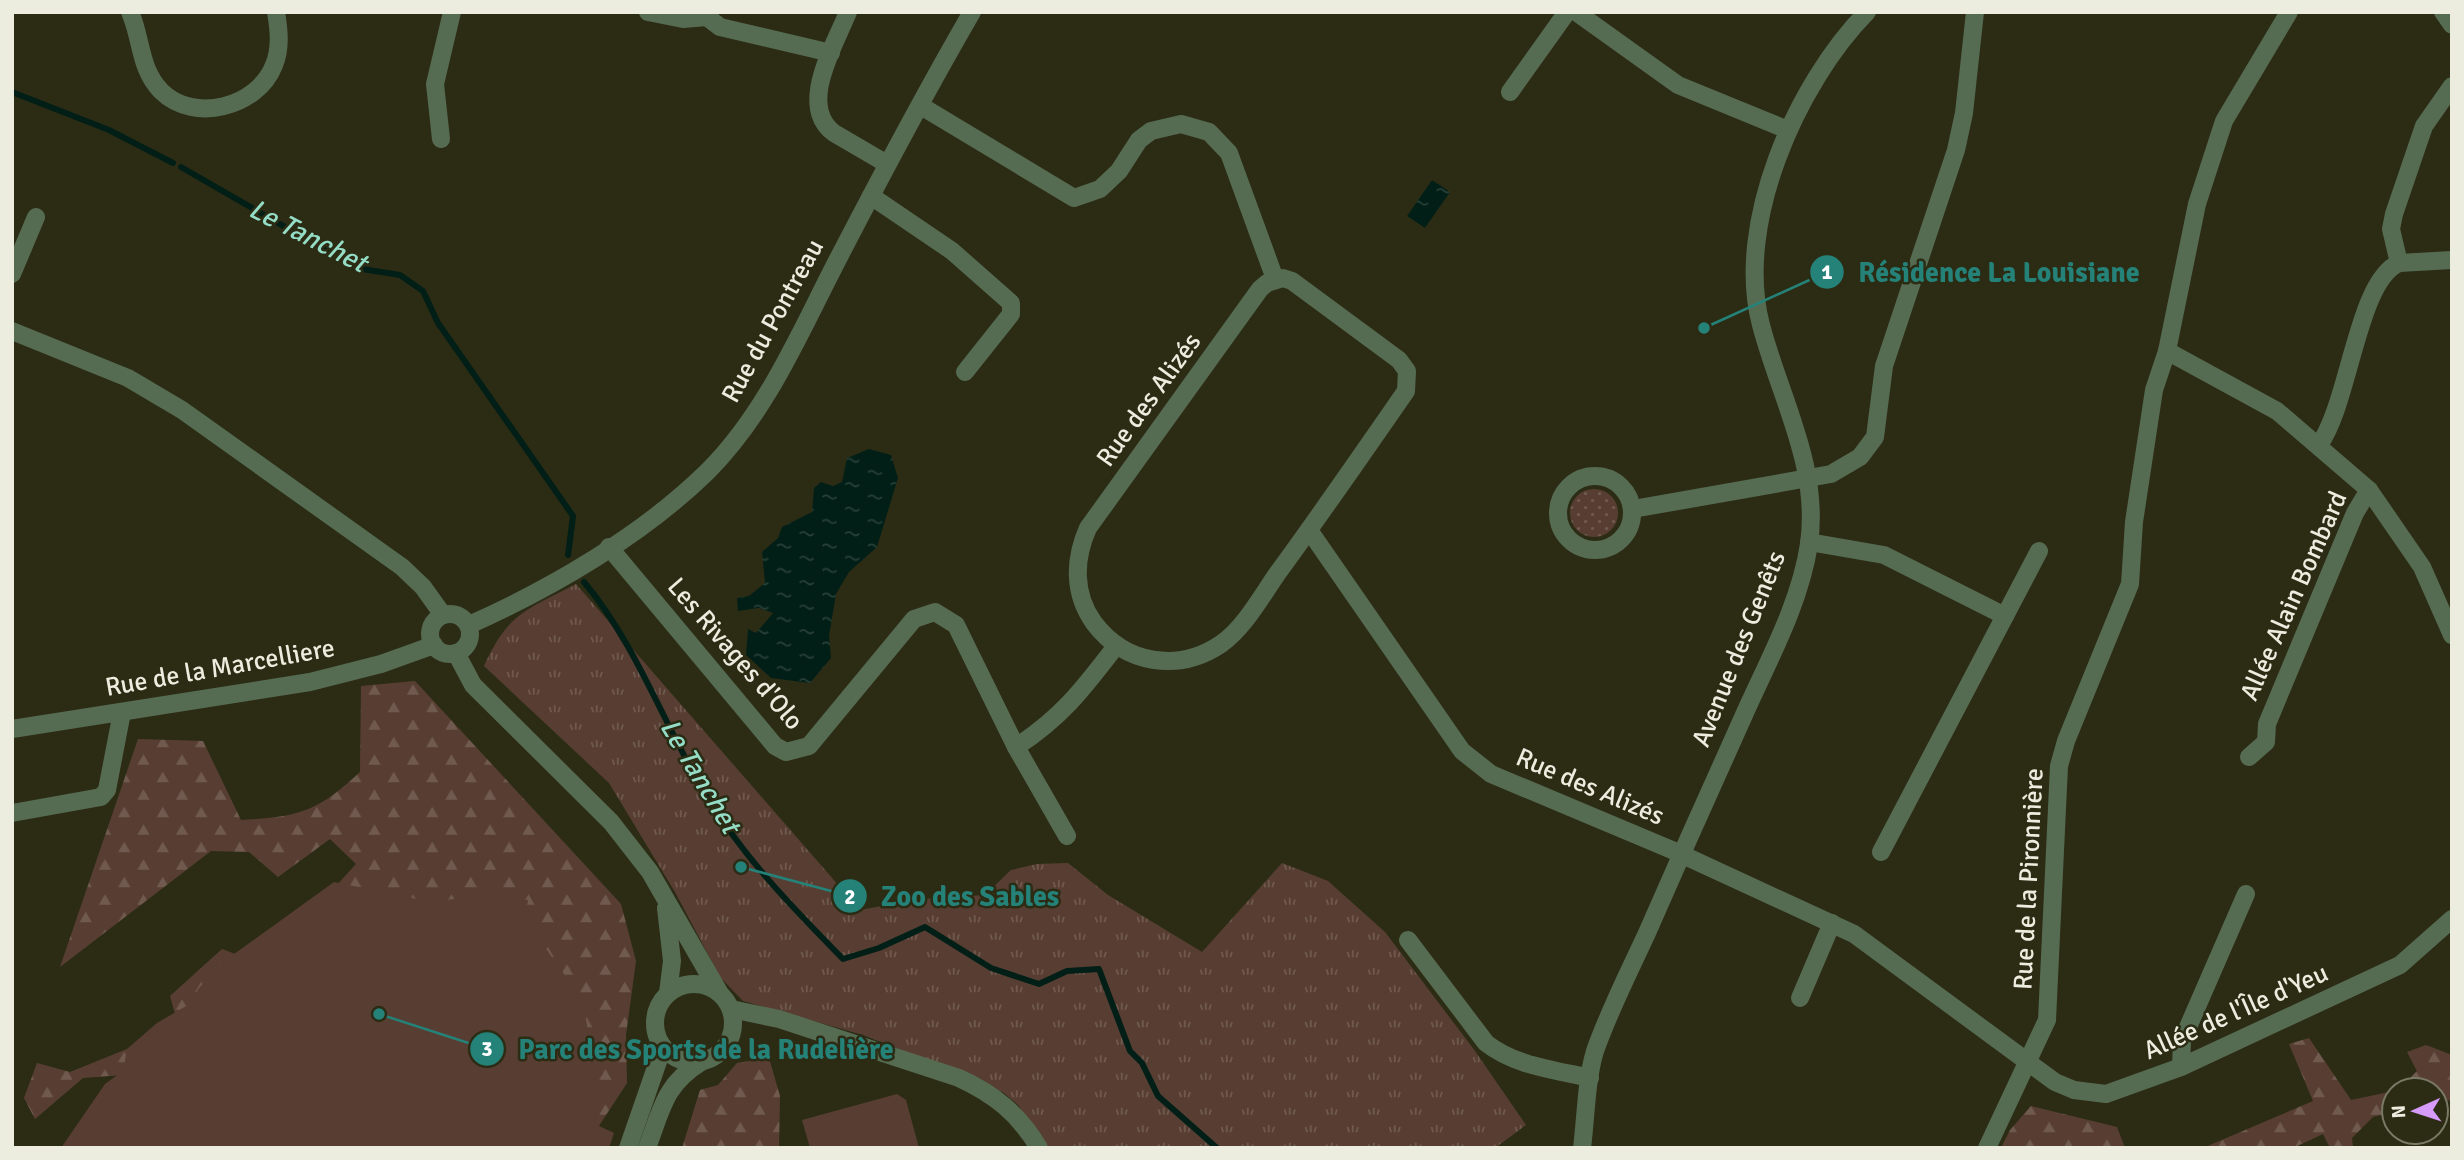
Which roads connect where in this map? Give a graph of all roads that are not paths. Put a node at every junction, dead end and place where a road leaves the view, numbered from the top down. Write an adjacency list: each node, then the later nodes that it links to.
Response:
1 (130, 12): 2 (street)
2 (276, 12)
3 (452, 12): 20 (street)
4 (648, 12): 13 (street)
5 (848, 12): 15 (street)
6 (972, 12): 18 (street, Rue du Pontreau)
7 (1567, 12): 17 (street)
8 (1576, 12): 19 (street)
9 (1867, 12): 19 (street, Avenue des Genêts)
10 (1975, 12): 32 (street)
11 (2289, 12): 29 (street, Rue de la Pironnière)
12 (2443, 12): 14 (street)
13 (707, 15): 15 (street)
14 (2452, 25)
15 (831, 53): 21 (street)
16 (2452, 86): 25 (street)
17 (1510, 92)
18 (921, 106): 21 (street, Rue du Pontreau); 27 (street)
19 (1788, 130): 32 (street, Avenue des Genêts)
20 (441, 139)
21 (887, 164): 22 (street, Rue du Pontreau)
22 (871, 196): 30 (street); 37 (street, Rue du Pontreau)
23 (36, 216): 26 (street)
24 (2452, 260): 25 (street)
25 (2399, 263): 31 (street)
26 (12, 274)
27 (1275, 279): 35 (street, Rue des Alizés); 44 (street, Rue des Alizés)
28 (12, 331): 39 (street)
29 (2167, 351): 31 (street); 65 (street, Rue de la Pironnière)
30 (965, 372)
31 (2319, 445): 33 (street)
32 (1808, 477): 34 (street); 36 (street, Avenue des Genêts)
33 (2370, 490): 42 (street); 49 (street, Allée Alain Bombard)
34 (1633, 509): 34 (street)
35 (1309, 530): 44 (street, Rue des Alizés); 53 (street, Rue des Alizés)
36 (1809, 542): 40 (street); 53 (street, Avenue des Genêts)
37 (608, 547): 41 (street, Rue du Pontreau); 48 (street, Les Rivages d'Olo)
38 (2039, 551): 40 (street)
39 (443, 615): 41 (street); 43 (street)
40 (2005, 616): 52 (street)
41 (468, 625): 45 (street)
42 (2452, 635)
43 (434, 645): 45 (street); 46 (street, Rue de la Marcelliere)
44 (1116, 646): 48 (street)
45 (456, 653): 55 (street)
46 (122, 712): 47 (street, Rue de la Marcelliere); 50 (street)
47 (12, 729)
48 (1016, 747): 51 (street, Les Rivages d'Olo)
49 (2249, 757)
50 (12, 813)
51 (1067, 836)
52 (1881, 852)
53 (1681, 855): 57 (street, Rue des Alizés); 67 (street, Avenue des Genêts)
54 (2246, 894): 66 (street)
55 (665, 901): 59 (street); 60 (street)
56 (2452, 919): 66 (street, Allée de l'Île d'Yeu)
57 (1832, 923): 61 (street); 65 (street, Rue des Alizés)
58 (1408, 940): 67 (street)
59 (719, 992): 60 (street); 62 (street)
60 (668, 993): 63 (street)
61 (1800, 998)
62 (731, 1009): 64 (street); 70 (street)
63 (663, 1047): 64 (street); 68 (street)
64 (701, 1062): 69 (street)
65 (2028, 1062): 66 (street, Allée de l'Île d'Yeu); 72 (street, Rue de la Pironnière)
66 (2181, 1067)
67 (1590, 1078): 71 (street, Avenue des Genêts)
68 (628, 1148)
69 (647, 1148)
70 (1039, 1148)
71 (1582, 1148)
72 (1987, 1148)

